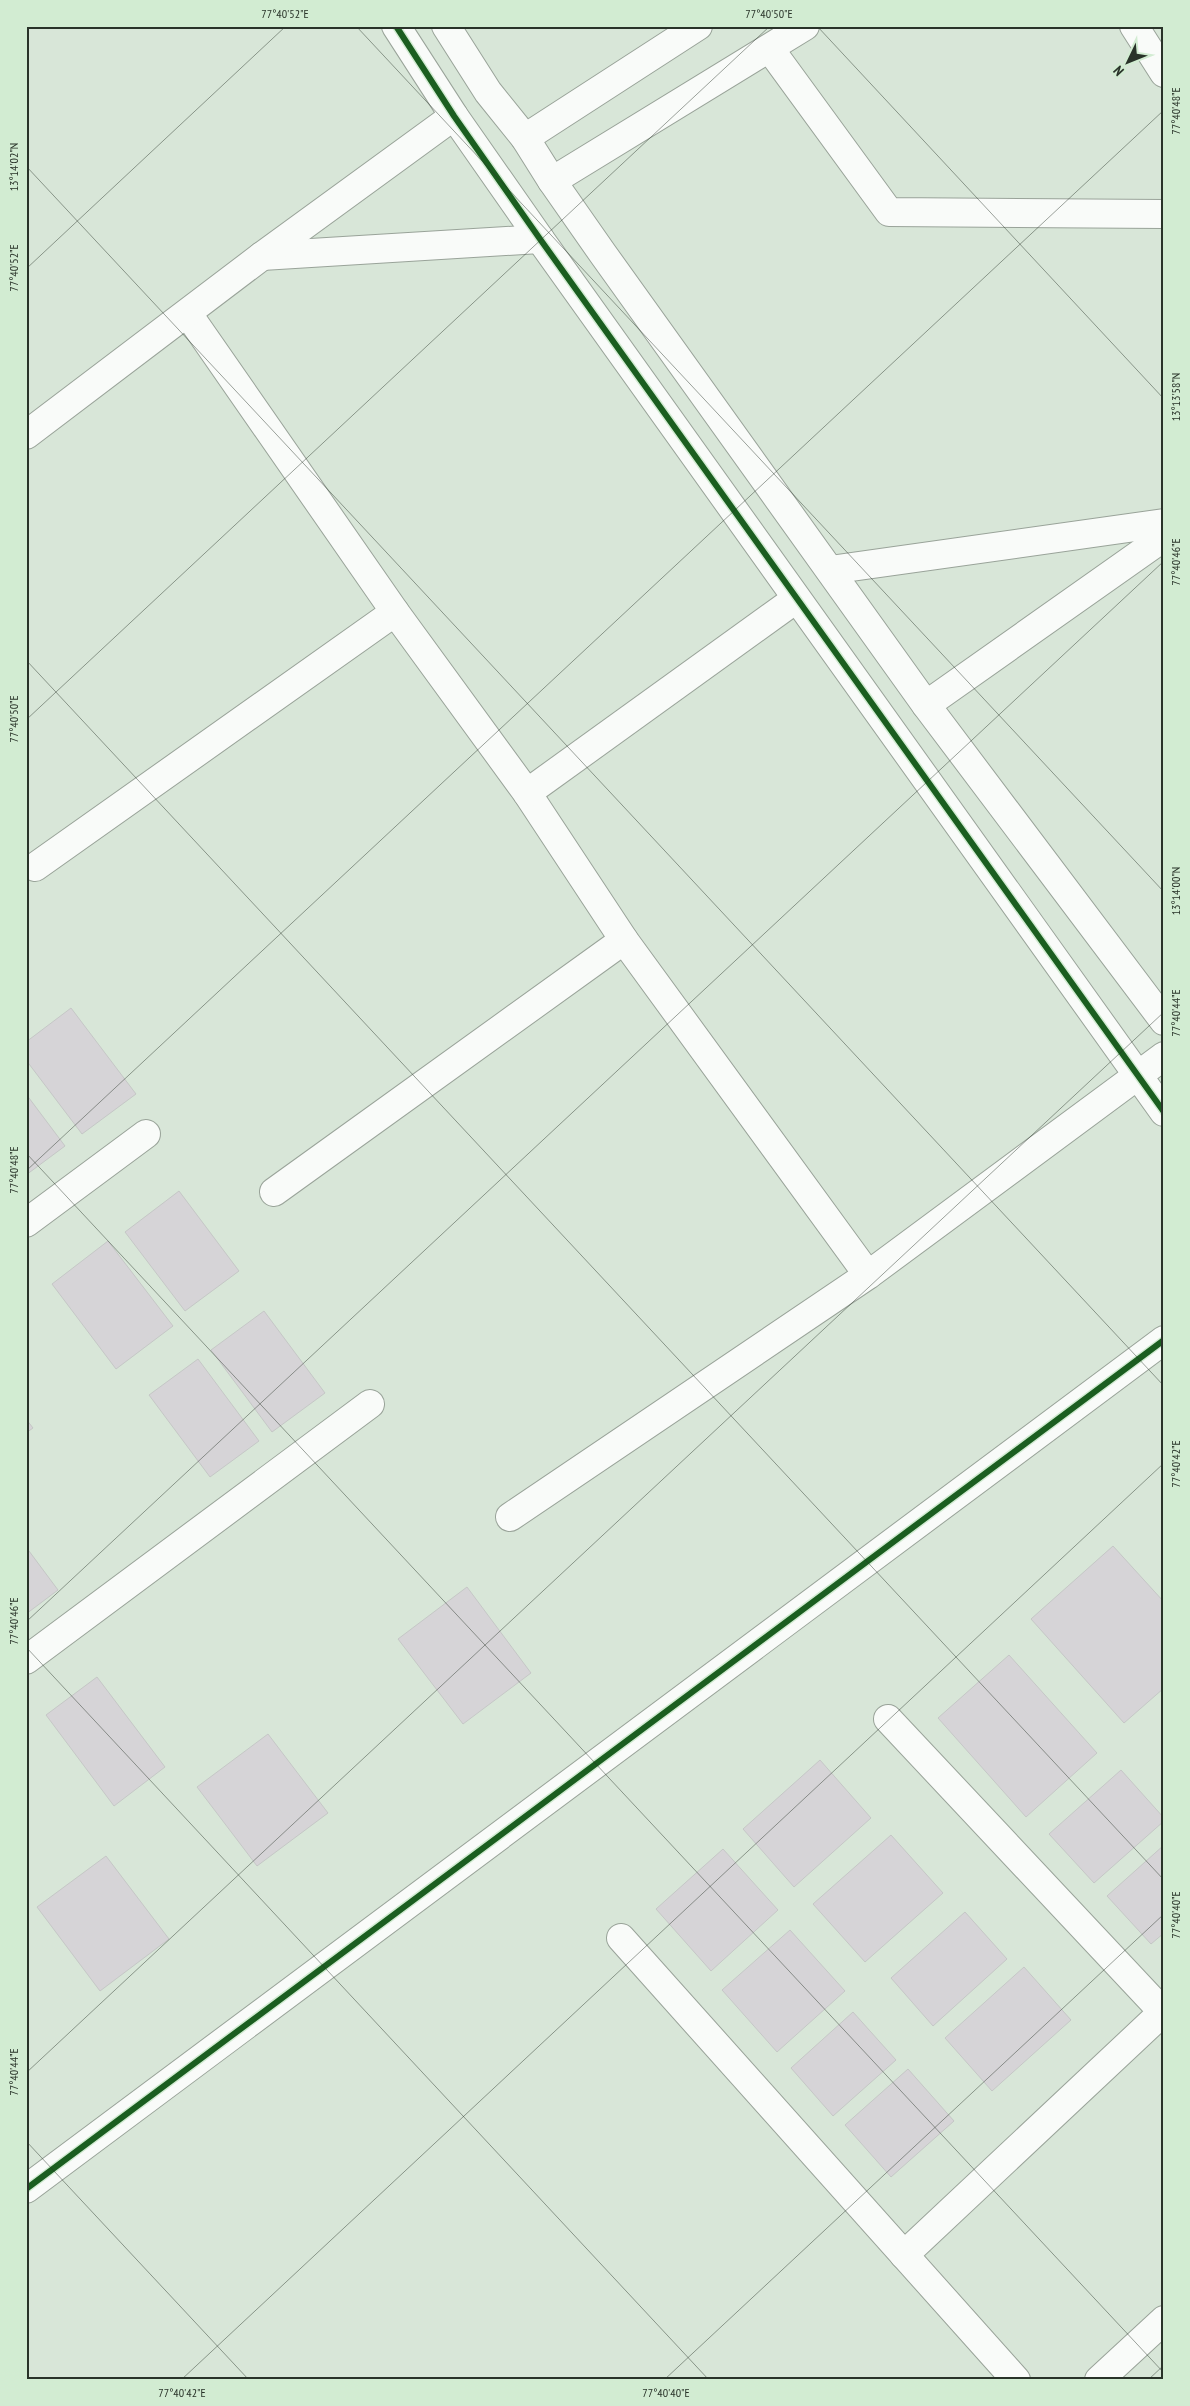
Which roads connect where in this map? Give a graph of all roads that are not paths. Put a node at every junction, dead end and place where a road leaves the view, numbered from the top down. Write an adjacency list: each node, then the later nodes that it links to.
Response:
1 (396, 26): 8 (street)
2 (446, 26): 9 (street)
3 (698, 26): 9 (street)
4 (805, 26): 6 (street)
5 (1134, 26): 7 (street)
6 (770, 49): 10 (street); 11 (street)
7 (1164, 73)
8 (454, 116): 12 (street); 13 (street)
9 (525, 138): 10 (street)
10 (552, 181): 18 (street)
11 (1164, 214)
12 (540, 239): 13 (street); 19 (street)
13 (262, 256): 14 (street)
14 (188, 314): 15 (street); 20 (street)
15 (26, 435)
16 (1164, 523): 18 (street)
17 (1164, 538): 21 (street)
18 (830, 570): 21 (street)
19 (796, 598): 22 (street); 27 (street)
20 (395, 612): 22 (street); 23 (street)
21 (926, 705): 25 (street)
22 (527, 793): 24 (street)
23 (36, 867)
24 (624, 940): 30 (street); 32 (street)
25 (1164, 1021)
26 (1164, 1056): 27 (street)
27 (1136, 1075): 28 (street); 32 (street)
28 (1164, 1112)
29 (146, 1134): 31 (street)
30 (274, 1192)
31 (26, 1222)
32 (868, 1275): 35 (street)
33 (1164, 1340): 40 (street)
34 (370, 1404): 36 (street)
35 (510, 1517)
36 (26, 1660)
37 (888, 1719): 39 (street)
38 (621, 1938): 41 (street)
39 (1163, 2012): 41 (street)
40 (26, 2189)
41 (904, 2255): 43 (street)
42 (1164, 2320): 44 (street)
43 (1016, 2380)
44 (1100, 2380)

